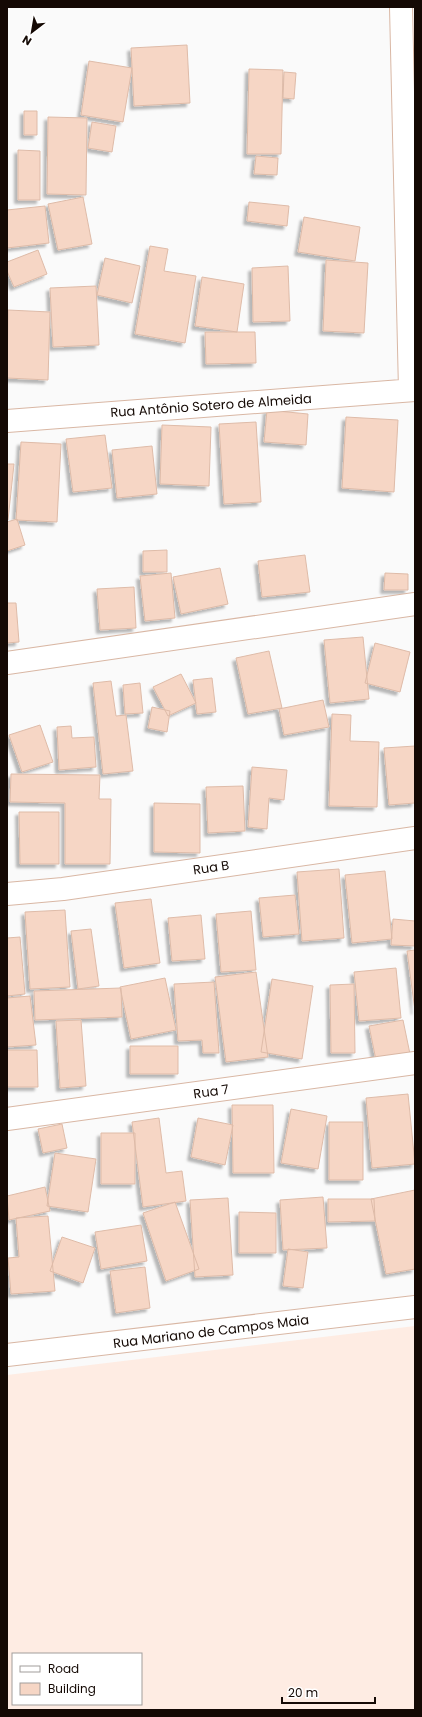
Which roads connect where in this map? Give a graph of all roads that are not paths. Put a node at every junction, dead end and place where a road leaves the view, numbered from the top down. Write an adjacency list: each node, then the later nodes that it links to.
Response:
1 (401, 7): 2 (street)
2 (412, 390): 3 (street, Rua Antônio Sotero de Almeida)
3 (7, 421)
4 (415, 604): 5 (street)
5 (7, 663)
6 (415, 838): 7 (street, Rua B)
7 (7, 894)
8 (415, 1063): 9 (street, Rua 7)
9 (7, 1119)
10 (415, 1307): 11 (street, Rua Mariano de Campos Maia)
11 (7, 1355)

